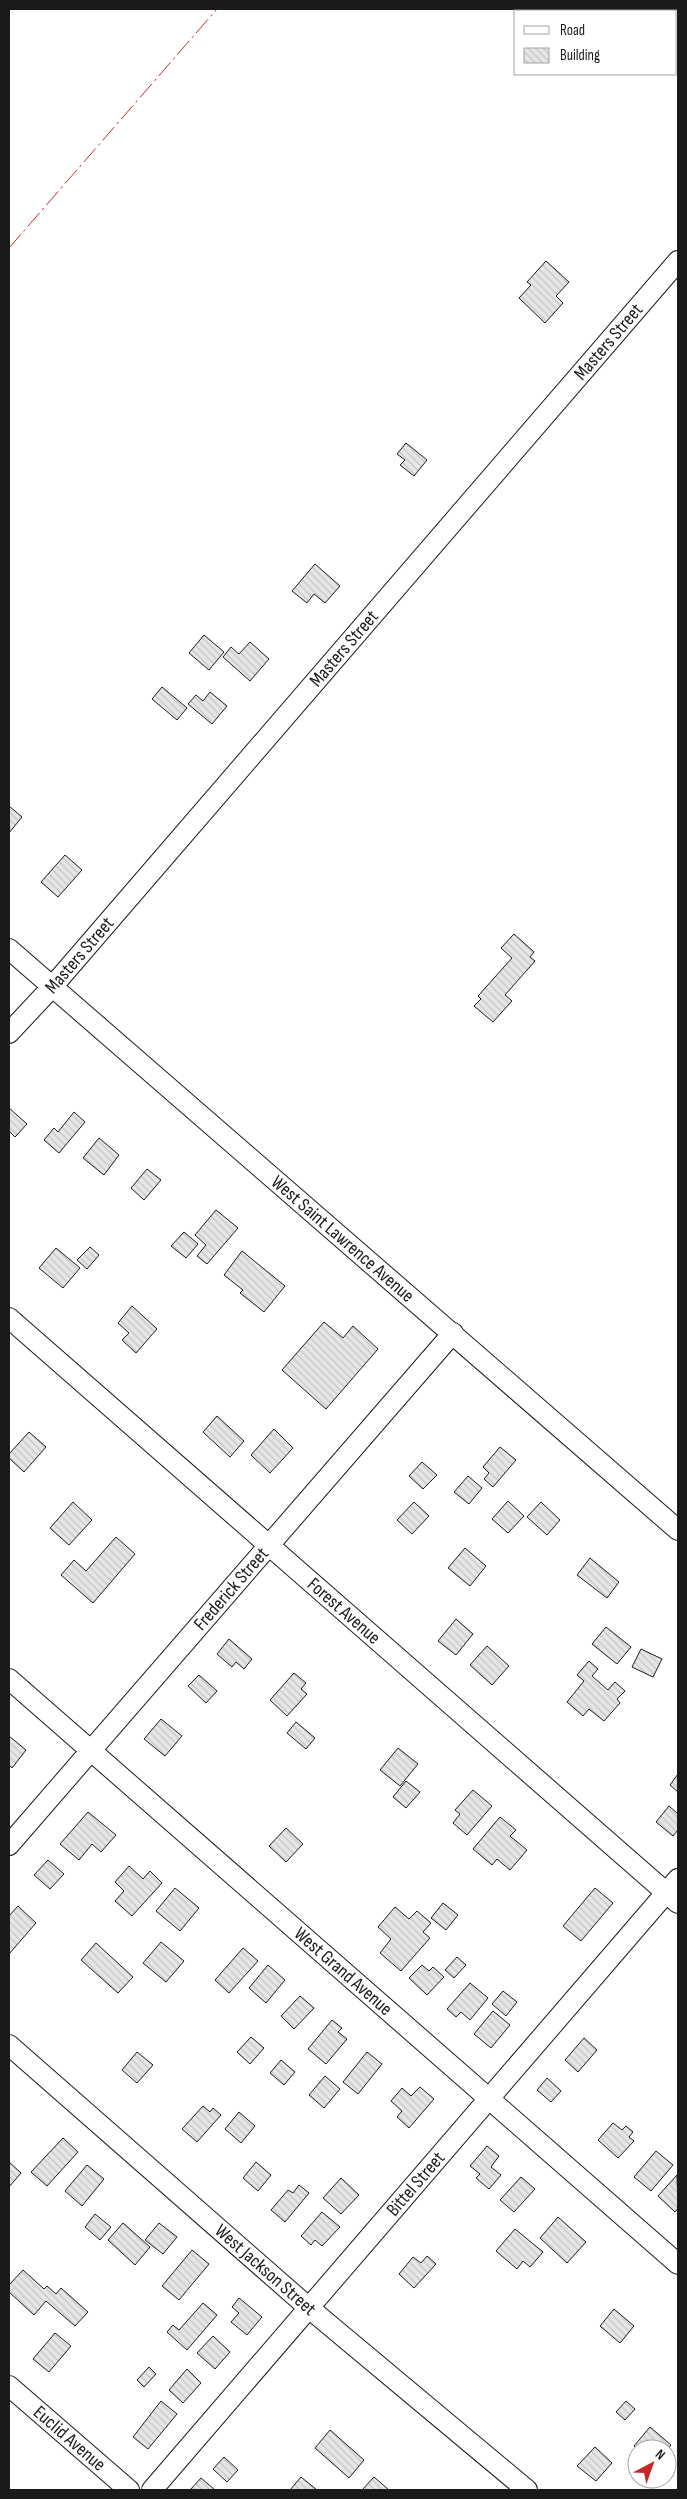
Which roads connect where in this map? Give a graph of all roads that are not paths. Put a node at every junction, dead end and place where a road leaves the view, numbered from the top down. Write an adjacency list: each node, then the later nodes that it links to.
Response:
1 (678, 262): 3 (street, Masters Street)
2 (9, 949): 3 (street, West Saint Lawrence Avenue)
3 (52, 987): 4 (street, Masters Street); 6 (street, West Saint Lawrence Avenue)
4 (9, 1033)
5 (9, 1318): 8 (street, Forest Avenue)
6 (452, 1333): 7 (street, West Saint Lawrence Avenue); 8 (street, Frederick Street)
7 (678, 1530)
8 (267, 1546): 10 (street, Frederick Street); 12 (street, Forest Avenue)
9 (9, 1678): 10 (street, West Grand Avenue)
10 (90, 1750): 11 (street, Frederick Street); 14 (street, West Grand Avenue)
11 (9, 1845)
12 (674, 1892): 14 (street, Bittel Street)
13 (9, 2045): 16 (street, West Jackson Street)
14 (489, 2100): 15 (street, West Grand Avenue); 16 (street, Bittel Street)
15 (678, 2264)
16 (309, 2308): 19 (street, Bittel Street); 20 (street, West Jackson Street)
17 (9, 2386): 18 (street, Euclid Avenue)
18 (130, 2490)
19 (152, 2490)
20 (527, 2490)

